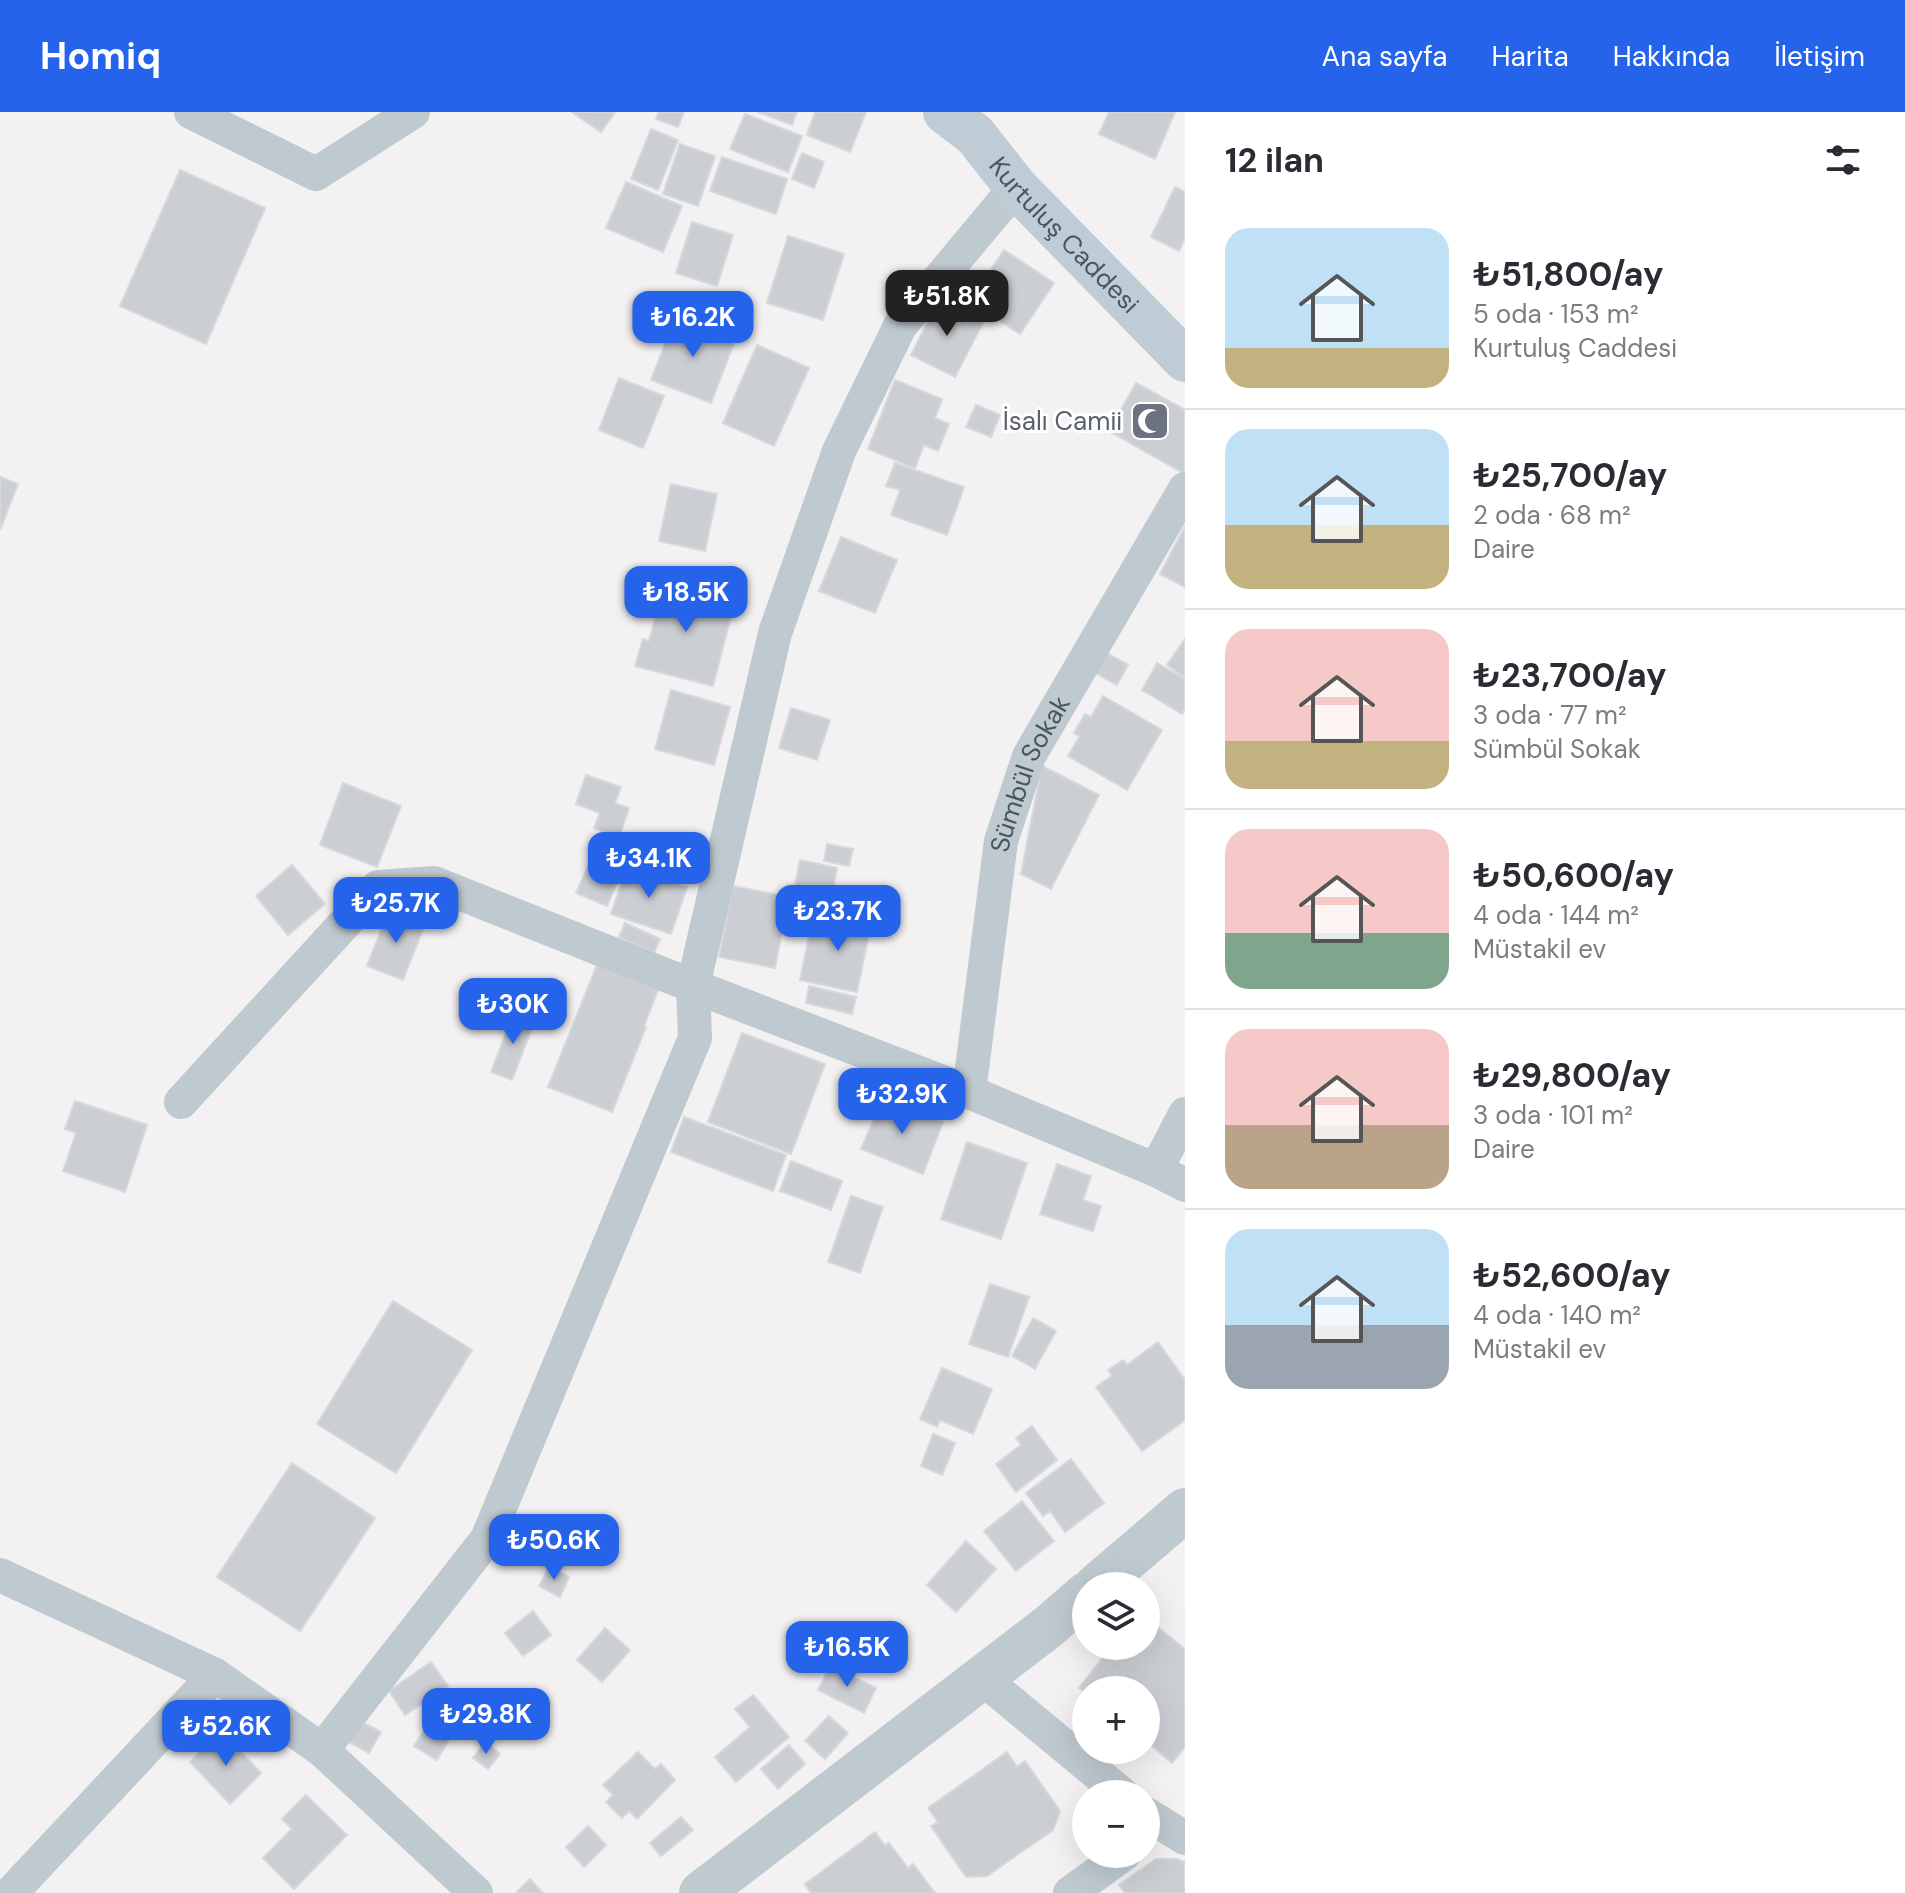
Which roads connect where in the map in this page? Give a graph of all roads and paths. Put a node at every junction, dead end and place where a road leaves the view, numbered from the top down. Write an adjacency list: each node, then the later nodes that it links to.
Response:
1 (191, 112): 2 (street)
2 (413, 112)
3 (965, 120): 4 (main road, Kurtuluş Caddesi)
4 (1016, 187): 5 (main road, Kurtuluş Caddesi); 7 (street)
5 (1185, 360)
6 (1185, 489): 8 (street, Sümbül Sokak)
7 (693, 986): 8 (street); 9 (street); 18 (street)
8 (969, 1092): 11 (street)
9 (181, 1102)
10 (1185, 1114): 11 (street)
11 (1171, 1178)
12 (1185, 1510): 13 (street)
13 (1112, 1572)
14 (0, 1575): 16 (street)
15 (1072, 1606): 17 (street)
16 (215, 1675): 18 (street); 23 (street)
17 (982, 1678): 19 (street); 25 (street)
18 (322, 1750): 24 (street)
19 (1104, 1780)
20 (1160, 1822): 21 (street)
21 (1185, 1838)
22 (1105, 1868): 26 (street)
23 (11, 1893)
24 (476, 1893)
25 (701, 1893)
26 (1070, 1893)

